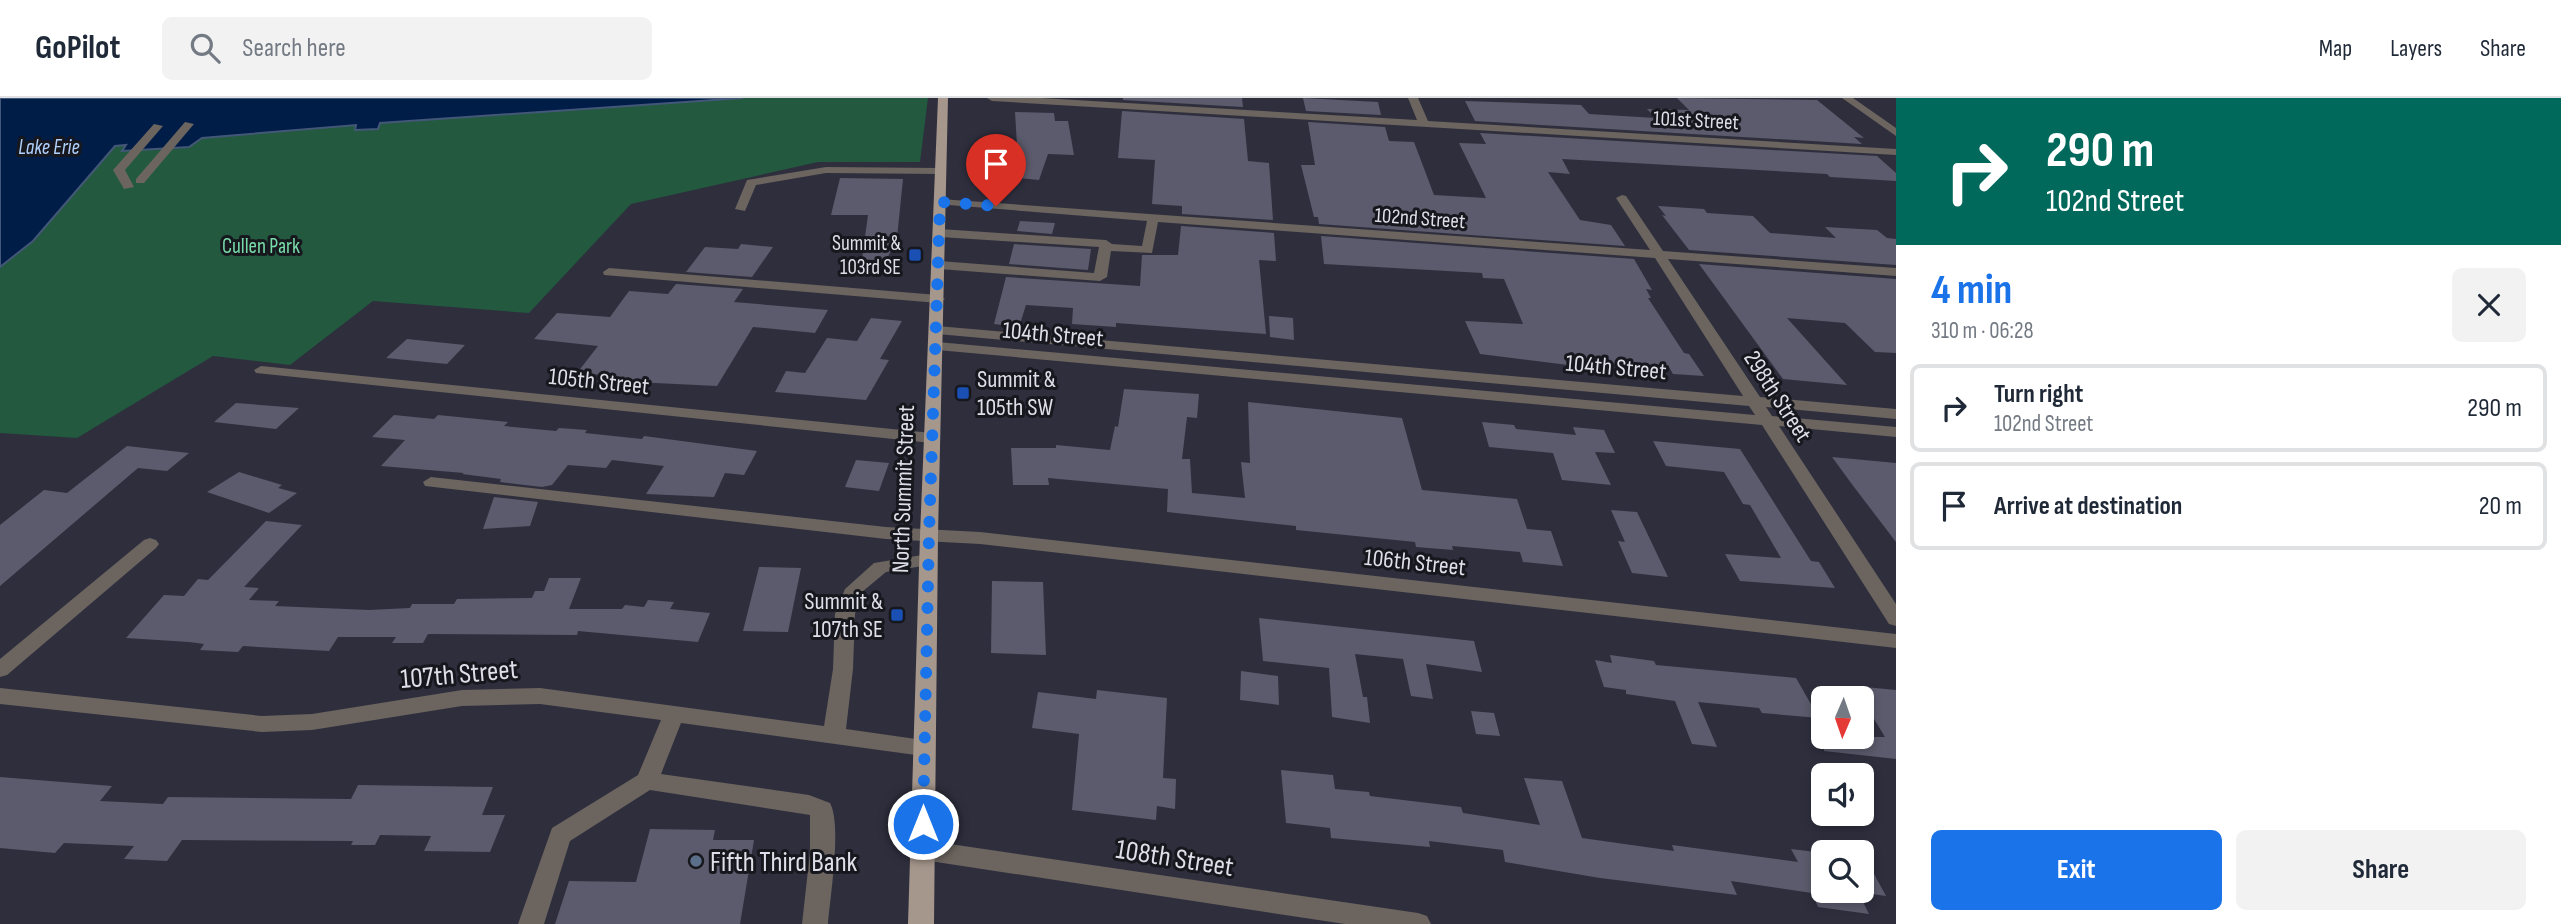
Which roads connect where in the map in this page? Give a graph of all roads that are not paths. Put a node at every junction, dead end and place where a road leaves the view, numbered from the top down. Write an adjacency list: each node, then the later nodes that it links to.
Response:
1 (943, 98): 10 (main road, North Summit Street)
2 (992, 98): 5 (street, 101st Street)
3 (1413, 98): 5 (street)
4 (1850, 98): 7 (street)
5 (1424, 124): 8 (street, 101st Street)
6 (163, 125): 6 (street)
7 (1896, 132)
8 (1896, 152)
9 (161, 171): 11 (street)
10 (940, 171): 13 (main road, North Summit Street); 14 (street)
11 (140, 181)
12 (1622, 198): 18 (street, 298th Street)
13 (940, 202): 15 (street, 102nd Street); 16 (main road, North Summit Street)
14 (741, 209)
15 (1153, 218): 17 (street); 18 (street, 102nd Street)
16 (940, 233): 17 (street); 19 (main road, North Summit Street)
17 (1105, 247): 19 (street)
18 (1658, 254): 21 (street, 102nd Street); 27 (street, 298th Street)
19 (939, 265): 22 (main road, North Summit Street)
20 (609, 272): 22 (street)
21 (1896, 272)
22 (938, 299): 23 (main road, North Summit Street)
23 (937, 338): 24 (street, 104th Street); 26 (street, 104th Street); 31 (main road, North Summit Street)
24 (1331, 365): 26 (street); 27 (street, 104th Street)
25 (261, 370): 31 (street, 105th Street)
26 (1334, 382): 29 (street, 104th Street)
27 (1755, 402): 28 (street, 104th Street); 29 (street, 298th Street)
28 (1896, 414)
29 (1767, 420): 30 (street, 104th Street); 36 (street, 298th Street)
30 (1896, 432)
31 (932, 438): 33 (main road, North Summit Street)
32 (431, 482): 33 (street, 106th Street)
33 (929, 535): 35 (main road, North Summit Street); 37 (street, 106th Street)
34 (150, 544): 38 (street)
35 (928, 560): 41 (street); 42 (main road, North Summit Street)
36 (1896, 619)
37 (1896, 641)
38 (0, 670)
39 (0, 696): 40 (street, 107th Street)
40 (674, 715): 41 (street, 107th Street); 43 (street)
41 (834, 736): 42 (street, 107th Street)
42 (923, 748): 44 (main road, North Summit Street)
43 (648, 781): 46 (street); 47 (street)
44 (923, 850): 45 (street, 108th Street); 48 (main road, North Summit Street)
45 (1341, 918): 49 (street, 108th Street)
46 (531, 924)
47 (815, 924)
48 (921, 924)
49 (1418, 924)

